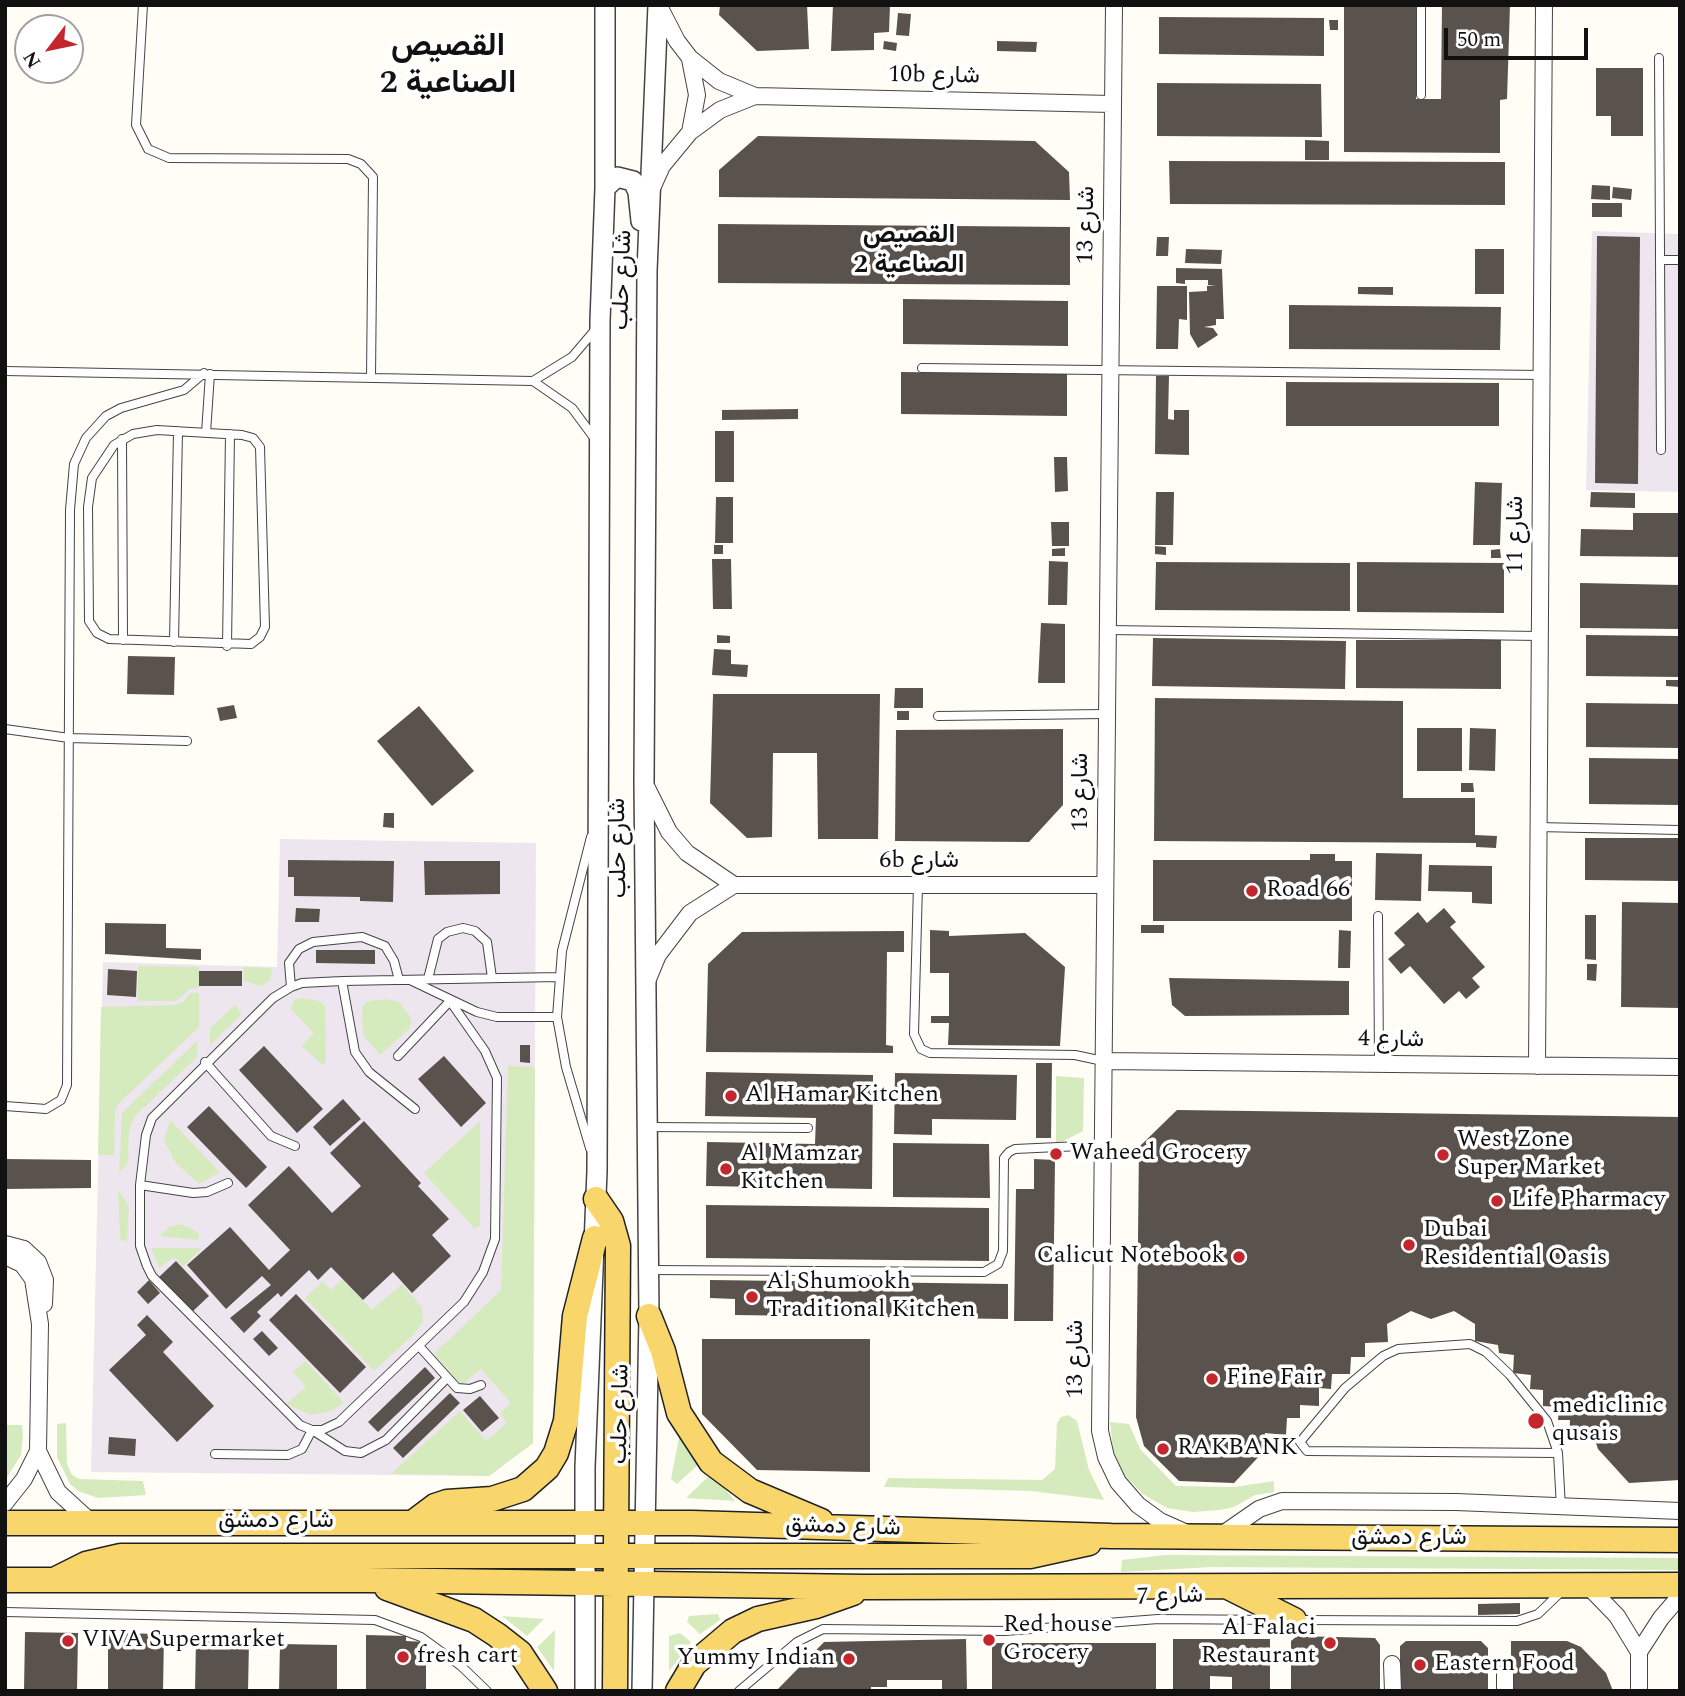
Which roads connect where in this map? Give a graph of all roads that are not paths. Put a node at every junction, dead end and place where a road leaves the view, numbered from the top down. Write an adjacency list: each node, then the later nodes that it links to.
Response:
1 (142, 5): 24 (lane)
2 (605, 5): 14 (street, شارع حلب)
3 (659, 5): 7 (street, 10b شارع); 13 (street, شارع حلب)
4 (1114, 5): 11 (street, شارع 13)
5 (1421, 5): 9 (lane)
6 (1544, 5): 23 (street, شارع 11)
7 (690, 58): 10 (street, 10b شارع); 12 (street)
8 (1659, 58): 15 (lane)
9 (1421, 95)
10 (755, 96): 11 (street, 10b شارع); 12 (street, 10b شارع)
11 (1112, 104): 20 (street, شارع 13)
12 (690, 132): 13 (street, 10b شارع)
13 (653, 186): 17 (street, شارع حلب)
14 (605, 188): 17 (street); 18 (street, شارع حلب)
15 (1660, 260): 16 (lane); 31 (lane)
16 (1680, 260)
17 (647, 271): 42 (street, شارع حلب)
18 (600, 321): 25 (lane); 30 (street, شارع حلب)
19 (922, 368): 20 (lane)
20 (1108, 370): 23 (lane); 32 (street, شارع 13)
21 (5, 371): 22 (lane)
22 (207, 374): 24 (lane); 27 (lane); 40 (lane)
23 (1541, 375): 33 (street, شارع 11)
24 (371, 377): 25 (lane)
25 (533, 381): 30 (lane)
26 (178, 431): 27 (lane); 29 (lane); 35 (lane)
27 (206, 433): 28 (lane)
28 (230, 434): 36 (lane); 36 (lane)
29 (122, 439): 34 (lane); 34 (lane)
30 (600, 448): 43 (street, شارع حلب)
31 (1661, 450)
32 (1106, 630): 33 (lane); 37 (street, شارع 13)
33 (1539, 636): 44 (street, شارع 11)
34 (123, 639): 35 (lane)
35 (174, 642): 36 (lane)
36 (227, 646)
37 (1105, 714): 38 (lane); 48 (street, شارع 13)
38 (938, 716)
39 (5, 730): 40 (lane)
40 (69, 738): 41 (lane); 66 (lane)
41 (187, 741)
42 (644, 781): 46 (street); 53 (street, شارع حلب)
43 (600, 807): 50 (lane); 72 (street, شارع حلب)
44 (1537, 827): 45 (lane); 64 (street, شارع 11)
45 (1680, 830)
46 (734, 885): 47 (street, 6b شارع); 53 (street)
47 (918, 885): 48 (street, 6b شارع); 61 (lane)
48 (1104, 885): 61 (street, شارع 13)
49 (1378, 916): 63 (lane)
50 (558, 977): 51 (lane); 59 (lane)
51 (492, 978): 52 (lane); 52 (lane)
52 (428, 979): 55 (lane)
53 (648, 979): 68 (street, شارع حلب)
54 (399, 980): 55 (lane); 56 (lane); 57 (lane)
55 (409, 980): 58 (lane)
56 (342, 981): 57 (lane); 67 (lane)
57 (291, 987): 62 (lane)
58 (450, 1001): 59 (lane); 60 (lane); 82 (lane)
59 (557, 1017): 72 (lane)
60 (398, 1056)
61 (1102, 1061): 63 (street, شارع 4); 70 (street, شارع 13)
62 (205, 1062): 71 (lane); 74 (lane)
63 (1379, 1064): 64 (street, شارع 4)
64 (1537, 1066): 65 (street, شارع 4)
65 (1680, 1067)
66 (5, 1106)
67 (415, 1110)
68 (647, 1127): 69 (lane); 79 (street, شارع حلب)
69 (808, 1128)
70 (1102, 1145): 79 (lane); 100 (street, شارع 13)
71 (295, 1146)
72 (597, 1171): 75 (street, شارع حلب)
73 (228, 1182): 74 (lane)
74 (140, 1185): 85 (lane)
75 (596, 1199): 76 (street, شارع حلب); 96 (main road)
76 (595, 1238): 92 (main road); 93 (street, شارع حلب)
77 (5, 1244): 81 (street)
78 (5, 1256): 81 (street)
79 (647, 1270): 80 (street, شارع حلب)
80 (649, 1316): 97 (street, شارع حلب); 98 (main road)
81 (40, 1324): 86 (street)
82 (419, 1346): 83 (lane); 85 (lane)
83 (447, 1378): 84 (lane); 85 (lane)
84 (481, 1385)
85 (313, 1430): 88 (lane)
86 (38, 1451): 89 (street); 95 (street)
87 (1558, 1453): 87 (lane); 90 (lane)
88 (215, 1454)
89 (5, 1503)
90 (1561, 1508): 91 (street); 101 (street)
91 (1680, 1511)
92 (415, 1521): 93 (main road, شارع دمشق); 95 (main road, شارع دمشق)
93 (585, 1522): 96 (main road, شارع دمشق); 103 (street, شارع حلب)
94 (5, 1523): 95 (main road, شارع دمشق)
95 (92, 1523)
96 (617, 1523): 97 (main road, شارع دمشق); 104 (main road)
97 (646, 1523): 98 (main road, شارع دمشق); 105 (street, شارع حلب)
98 (838, 1528): 99 (main road, شارع دمشق)
99 (1111, 1536): 100 (main road, شارع دمشق); 105 (main road)
100 (1192, 1536): 101 (main road, شارع دمشق)
101 (1219, 1537): 102 (main road, شارع دمشق)
102 (1680, 1540)
103 (585, 1555): 104 (main road); 108 (main road); 109 (street, شارع حلب)
104 (617, 1555): 105 (main road); 110 (main road)
105 (645, 1555): 111 (street, شارع حلب)
106 (5, 1580): 108 (main road, شارع دمشق)
107 (367, 1580): 108 (main road, شارع دمشق); 109 (main road, شارع دمشق); 123 (main road)
108 (54, 1581)
109 (585, 1584): 110 (main road, شارع دمشق); 124 (street, شارع حلب)
110 (616, 1584): 111 (main road, شارع دمشق); 125 (main road)
111 (644, 1585): 115 (main road, شارع دمشق); 126 (street, شارع حلب)
112 (1578, 1585): 113 (main road, شارع دمشق); 114 (main road, شارع دمشق); 118 (lane, شارع 7); 119 (street)
113 (1680, 1585)
114 (1226, 1586): 115 (main road, شارع دمشق); 118 (main road)
115 (864, 1587): 127 (main road)
116 (1680, 1596): 119 (street)
117 (5, 1612): 122 (lane)
118 (1294, 1620): 128 (lane, شارع 7)
119 (1639, 1652): 131 (street)
120 (1392, 1664): 129 (street)
121 (1505, 1674): 130 (street)
122 (488, 1691)
123 (545, 1691)
124 (585, 1691)
125 (615, 1691)
126 (642, 1691)
127 (678, 1691)
128 (739, 1691)
129 (1393, 1691)
130 (1505, 1691)
131 (1639, 1691)

